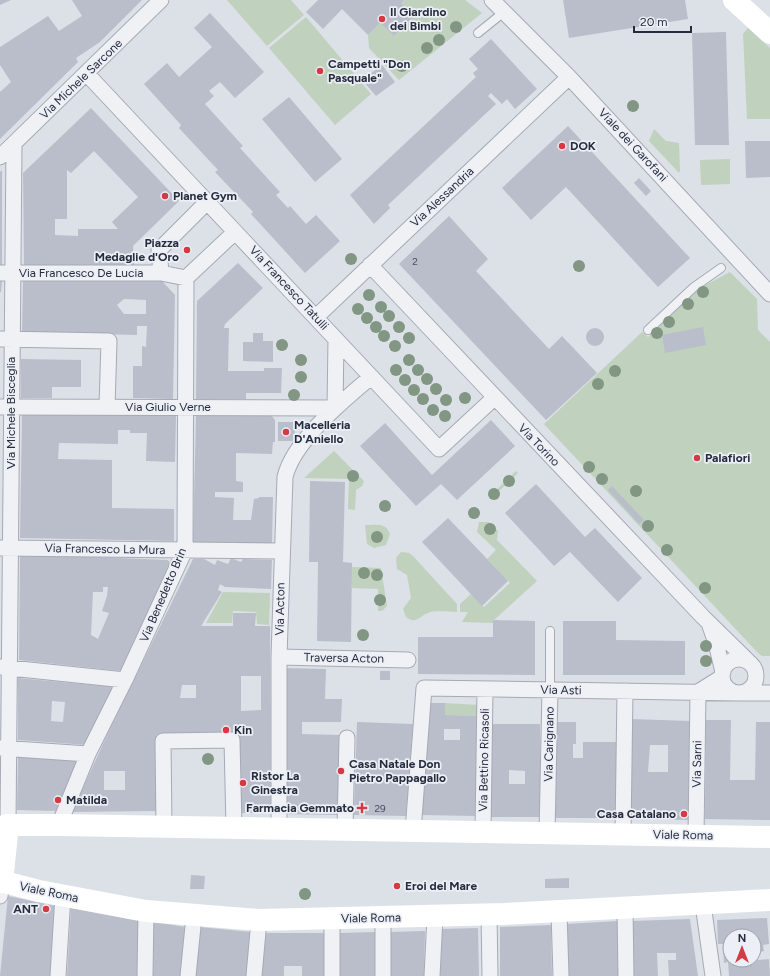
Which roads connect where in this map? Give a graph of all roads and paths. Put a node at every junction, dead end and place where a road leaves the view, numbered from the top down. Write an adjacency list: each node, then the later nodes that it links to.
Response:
1 (161, 0): 9 (street, Via Michele Sarcone)
2 (492, 0): 5 (street, Viale dei Garofani)
3 (734, 0): 8 (street)
4 (754, 0): 6 (street)
5 (504, 12): 7 (lane); 10 (street, Viale dei Garofani)
6 (770, 14)
7 (478, 33)
8 (770, 33)
9 (86, 73): 11 (street, Via Michele Sarcone); 13 (street, Via Francesco Tatulli)
10 (569, 77): 15 (street, Via Alessandria); 20 (street, Viale dei Garofani)
11 (14, 145): 12 (street, Via Michele Sarcone); 17 (street, Via Michele Bisceglia)
12 (0, 157)
13 (207, 202): 14 (street, Via Francesco Tatulli); 18 (street)
14 (235, 232): 19 (street); 21 (street, Via Francesco Tatulli)
15 (370, 265): 21 (street, Via Alessandria); 26 (street, Via Torino)
16 (721, 268): 22 (lane)
17 (6, 273): 18 (street, Via Francesco De Lucia); 23 (street, Via Michele Bisceglia)
18 (161, 273): 19 (street)
19 (186, 278): 29 (street, Via Benedetto Brin)
20 (770, 294)
21 (316, 317): 24 (street, Via Francesco Tatulli)
22 (648, 330)
23 (6, 339): 27 (street, Via Michele Bisceglia); 28 (street)
24 (336, 339): 25 (street, Via Francesco Tatulli); 30 (street)
25 (372, 377): 26 (street, Via Francesco Tatulli); 30 (street, Via Acton)
26 (494, 398): 34 (street, Via Torino)
27 (5, 407): 28 (street, Via Giulio Verne); 31 (street, Via Michele Bisceglia)
28 (107, 407): 29 (street, Via Giulio Verne)
29 (187, 407): 30 (street, Via Giulio Verne); 32 (street, Via Benedetto Brin)
30 (335, 408): 33 (street, Via Acton)
31 (5, 548): 32 (street, Via Francesco La Mura); 39 (street, Via Michele Bisceglia)
32 (185, 550): 33 (street, Via Francesco La Mura); 42 (street, Via Benedetto Brin)
33 (281, 551): 36 (street, Via Acton)
34 (709, 624): 38 (street, Via Torino); 41 (street, Via Torino)
35 (550, 631): 44 (lane, Via Carignano)
36 (279, 657): 37 (street, Traversa Acton); 56 (street, Via Acton)
37 (408, 660)
38 (751, 665): 40 (street); 41 (street); 47 (street)
39 (5, 667): 42 (street); 50 (street, Via Michele Bisceglia)
40 (770, 673)
41 (722, 674): 46 (street); 47 (street)
42 (125, 680): 51 (street, Via Benedetto Brin)
43 (485, 689): 44 (street, Via Asti); 58 (street, Via Asti); 59 (street, Via Bettino Ricasoli)
44 (550, 690): 45 (street, Via Asti); 60 (street, Via Carignano)
45 (625, 691): 46 (street, Via Asti); 61 (street)
46 (698, 692): 47 (street, Via Asti); 62 (street, Via Sarni)
47 (739, 692): 48 (street, Via Asti)
48 (770, 693)
49 (348, 738): 57 (street)
50 (4, 748): 51 (street); 53 (street, Via Michele Bisceglia)
51 (88, 754): 52 (street, Via Benedetto Brin)
52 (59, 825): 53 (street, Viale Roma); 54 (street, Viale Roma)
53 (4, 826): 64 (street, Viale Roma)
54 (164, 827): 55 (street, Viale Roma); 55 (street)
55 (234, 828): 56 (street, Viale Roma)
56 (279, 829): 57 (street, Viale Roma)
57 (345, 830): 58 (street, Viale Roma)
58 (413, 831): 59 (street, Viale Roma)
59 (483, 832): 60 (street, Viale Roma)
60 (547, 833): 61 (street, Viale Roma)
61 (623, 834): 62 (street, Viale Roma)
62 (696, 836): 63 (street, Viale Roma)
63 (770, 837)
64 (1, 886): 65 (street, Viale Roma)
65 (63, 895): 69 (street, Viale Roma); 77 (street)
66 (770, 900): 67 (street, Viale Roma)
67 (703, 904): 68 (street, Viale Roma); 87 (street)
68 (626, 908): 70 (street, Viale Roma); 86 (street)
69 (146, 911): 72 (street, Viale Roma); 78 (street)
70 (559, 912): 71 (street, Viale Roma); 85 (street)
71 (489, 914): 73 (street, Viale Roma); 84 (street)
72 (194, 916): 76 (street, Viale Roma); 79 (street)
73 (435, 917): 74 (street, Viale Roma); 83 (street)
74 (383, 918): 75 (street, Viale Roma); 82 (street)
75 (332, 919): 76 (street, Viale Roma); 81 (street)
76 (259, 920): 80 (street)
77 (58, 976)
78 (145, 976)
79 (188, 976)
80 (254, 976)
81 (332, 976)
82 (383, 976)
83 (432, 976)
84 (490, 976)
85 (561, 976)
86 (626, 976)
87 (713, 976)

